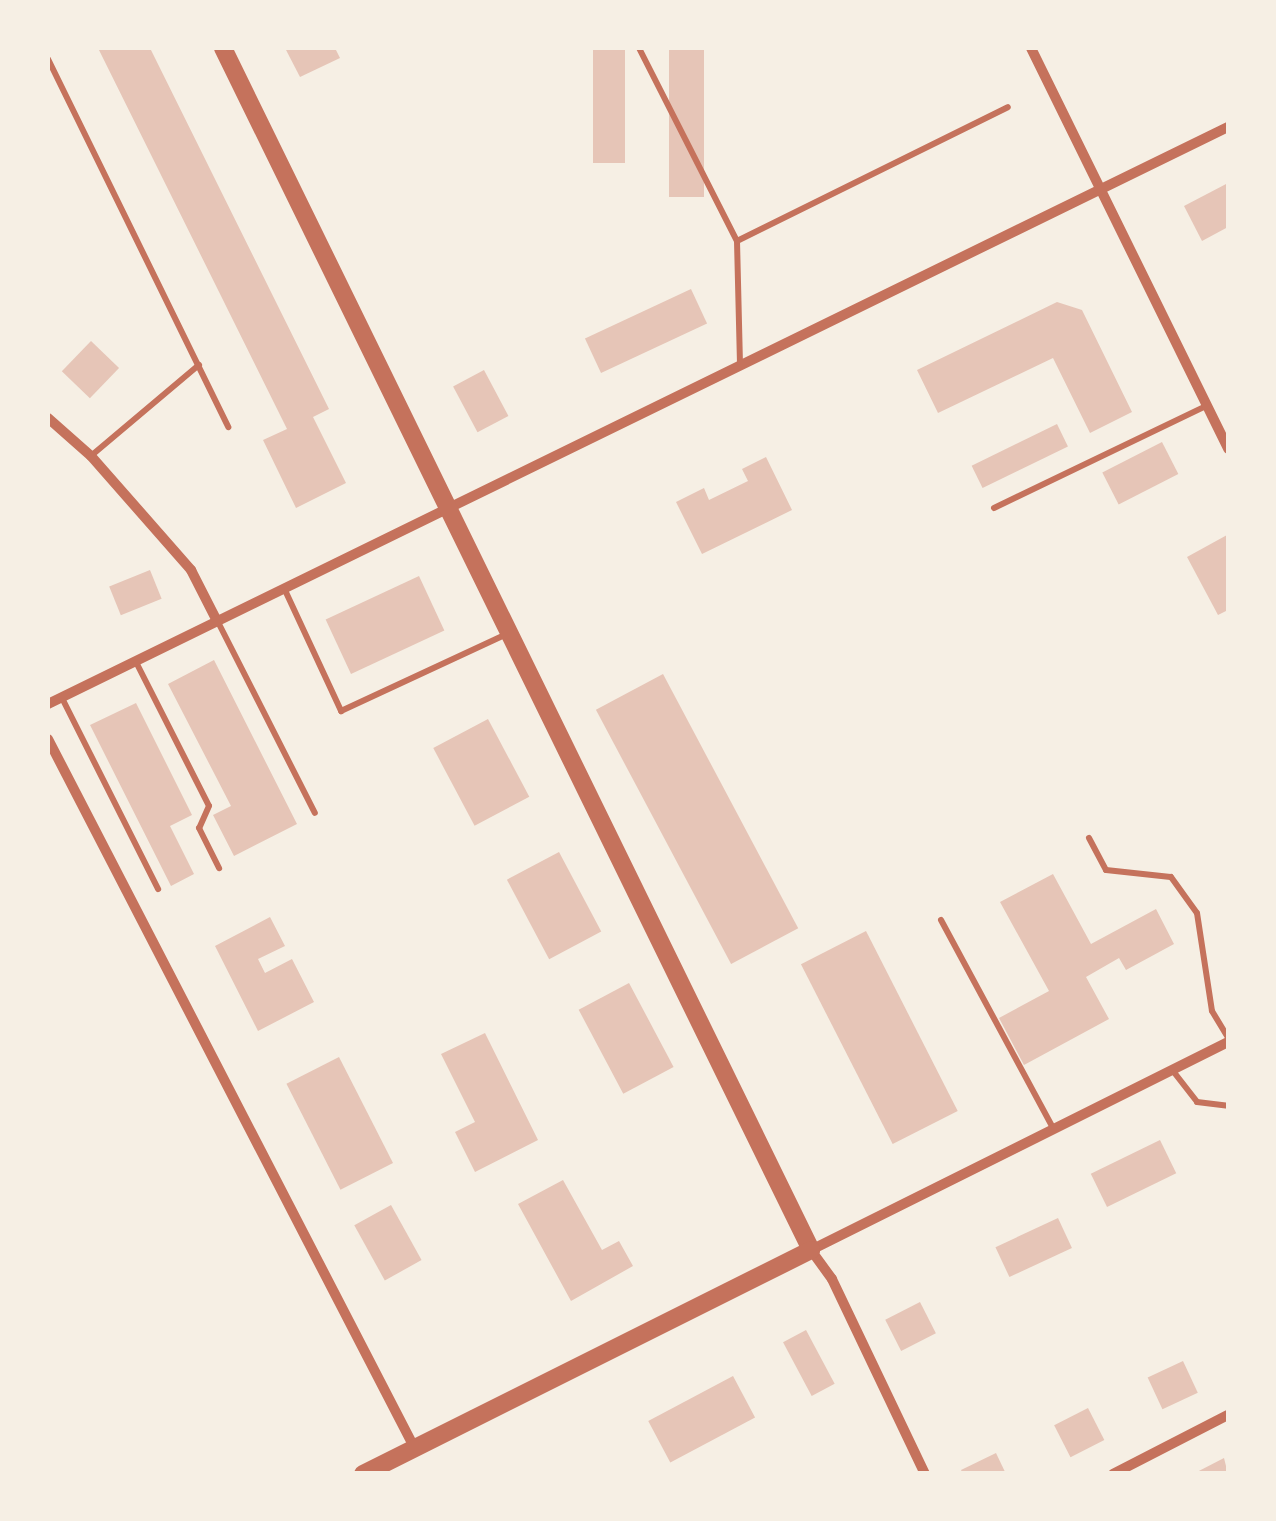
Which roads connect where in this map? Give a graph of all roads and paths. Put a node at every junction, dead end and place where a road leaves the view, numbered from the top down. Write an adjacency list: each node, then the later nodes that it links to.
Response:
1 (223, 48): 17 (street)
2 (639, 48): 8 (lane)
3 (1031, 48): 7 (street)
4 (48, 59): 9 (lane)
5 (1008, 107): 8 (lane)
6 (1228, 127): 7 (street)
7 (1101, 189): 10 (street); 11 (street)
8 (738, 240): 10 (lane)
9 (199, 365): 13 (lane); 15 (lane)
10 (740, 366): 17 (street)
11 (1207, 406): 14 (street); 16 (lane)
12 (48, 418): 15 (street)
13 (228, 428)
14 (1228, 449)
15 (91, 456): 19 (street)
16 (994, 508)
17 (445, 510): 18 (street); 20 (street)
18 (284, 588): 19 (street); 20 (lane)
19 (217, 621): 21 (street); 25 (lane)
20 (505, 635): 34 (street)
21 (136, 661): 22 (street); 27 (lane)
22 (62, 697): 23 (street); 28 (lane)
23 (48, 704)
24 (48, 739): 36 (street)
25 (315, 813)
26 (1089, 838): 30 (lane)
27 (219, 868)
28 (158, 889)
29 (942, 920): 33 (lane)
30 (1228, 1040): 31 (street)
31 (1172, 1070): 32 (lane); 33 (street)
32 (1228, 1106)
33 (1053, 1128): 34 (street)
34 (811, 1250): 36 (street); 38 (street)
35 (1228, 1415): 39 (street)
36 (414, 1447): 37 (street)
37 (363, 1474)
38 (925, 1474)
39 (1113, 1474)

